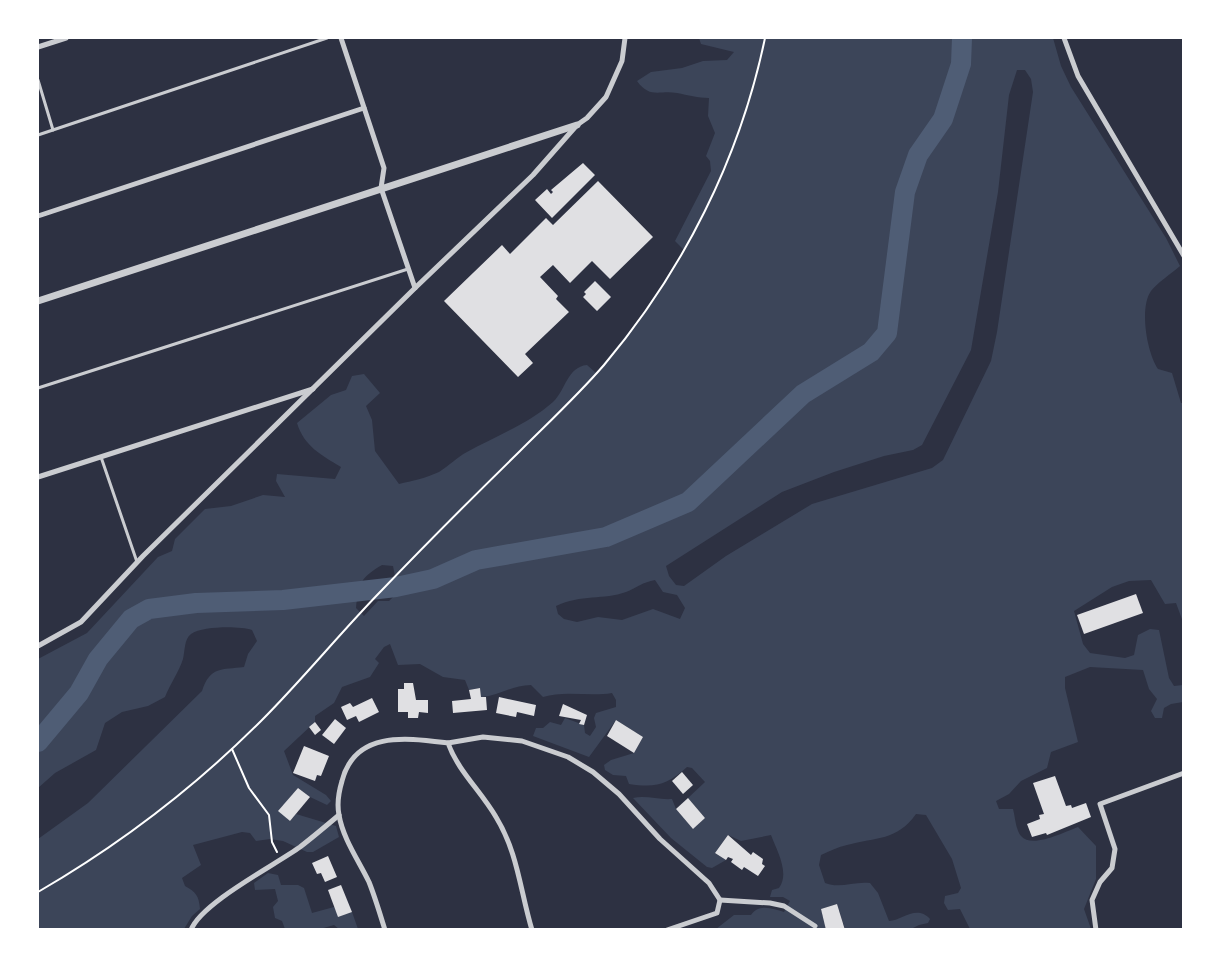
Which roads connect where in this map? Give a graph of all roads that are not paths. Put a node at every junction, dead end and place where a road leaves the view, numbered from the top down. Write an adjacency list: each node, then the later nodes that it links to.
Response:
1 (66, 38): 6 (street)
2 (327, 38): 10 (lane)
3 (341, 38): 8 (street)
4 (625, 38): 9 (street)
5 (1064, 38): 14 (street)
6 (38, 47)
7 (38, 80): 10 (lane)
8 (364, 108): 12 (street); 13 (street)
9 (576, 125): 12 (street); 16 (street)
10 (53, 130): 11 (lane)
11 (38, 135)
12 (381, 188): 15 (street); 17 (street)
13 (38, 216)
14 (1184, 256)
15 (408, 269): 16 (street); 18 (lane)
16 (415, 288): 19 (street)
17 (38, 301)
18 (38, 388)
19 (315, 388): 20 (street); 22 (street)
20 (101, 457): 21 (street); 22 (lane)
21 (38, 477)
22 (137, 562): 23 (street)
23 (38, 646)
24 (448, 743): 26 (street); 27 (street); 31 (street)
25 (1184, 773): 33 (street)
26 (339, 815): 29 (street); 30 (street)
27 (720, 900): 28 (street); 32 (street)
28 (815, 926)
29 (191, 930)
30 (385, 930)
31 (532, 930)
32 (667, 930)
33 (1096, 930)

